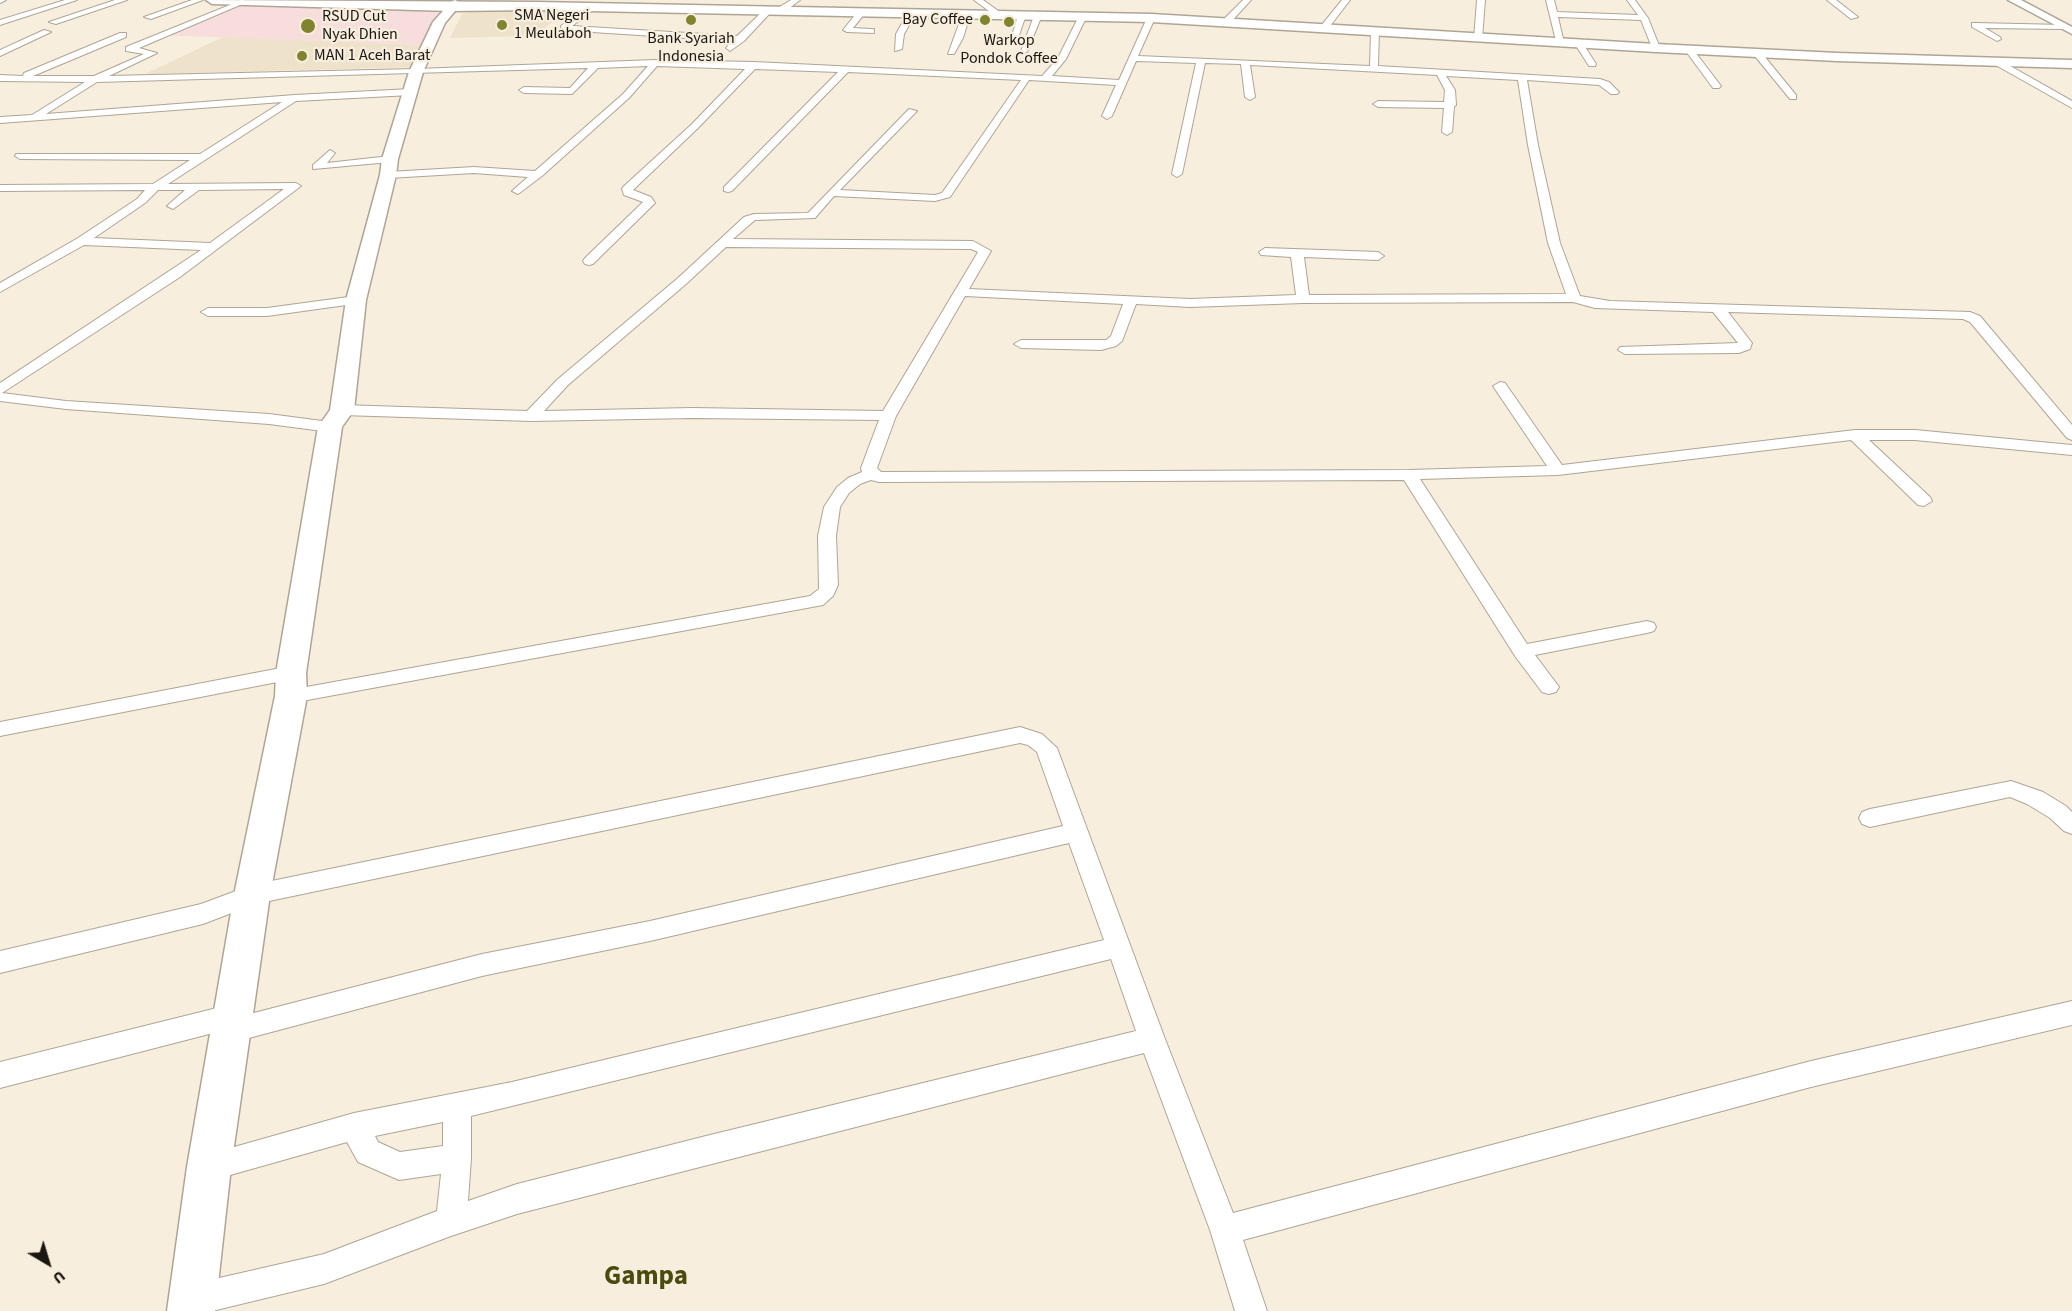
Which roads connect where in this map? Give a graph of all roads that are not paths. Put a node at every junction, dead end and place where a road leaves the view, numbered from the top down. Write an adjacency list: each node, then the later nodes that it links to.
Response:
1 (73, 0): 32 (street)
2 (123, 0): 33 (street)
3 (199, 0): 26 (street)
4 (212, 0): 15 (highway)
5 (325, 0): 16 (highway)
6 (796, 0): 18 (street)
7 (978, 0): 23 (street)
8 (1247, 0): 31 (street)
9 (1346, 0): 35 (street)
10 (1481, 0): 43 (street)
11 (1551, 0): 22 (street)
12 (1631, 0): 30 (street)
13 (1831, 0): 28 (street)
14 (2013, 0): 36 (street)
15 (243, 2): 16 (highway); 73 (street)
16 (461, 4): 17 (highway); 74 (main road)
17 (593, 7): 18 (highway); 37 (street)
18 (775, 10): 19 (highway); 42 (street)
19 (862, 12): 21 (highway); 38 (street)
20 (960, 12): 21 (highway); 23 (highway); 52 (street)
21 (912, 14): 49 (street)
22 (1553, 14): 30 (street); 46 (street)
23 (1000, 15): 24 (highway)
24 (1022, 15): 25 (highway); 45 (street)
25 (1038, 15): 27 (highway); 53 (street)
26 (148, 16)
27 (1083, 16): 29 (highway); 72 (street)
28 (1854, 16)
29 (1151, 18): 31 (highway); 56 (street)
30 (1644, 18): 48 (street)
31 (1227, 21): 35 (highway)
32 (0, 22)
33 (53, 22)
34 (587, 22): 37 (street)
35 (1324, 28): 39 (highway)
36 (2068, 29): 44 (street)
37 (573, 30): 42 (street)
38 (871, 31)
39 (1375, 31): 43 (highway); 66 (street)
40 (47, 32): 54 (street)
41 (123, 35): 71 (street)
42 (741, 39): 51 (street)
43 (1478, 39): 46 (highway)
44 (1997, 39)
45 (1013, 41)
46 (1560, 43): 47 (highway)
47 (1579, 44): 48 (highway); 63 (street)
48 (1656, 48): 50 (highway)
49 (898, 49)
50 (1689, 50): 55 (highway); 76 (street)
51 (726, 51)
52 (951, 52)
53 (1023, 52)
54 (0, 53)
55 (1757, 53): 58 (highway); 80 (street)
56 (1132, 58): 57 (street); 75 (street)
57 (1201, 60): 59 (street); 95 (street)
58 (1995, 61): 61 (highway); 84 (street)
59 (1245, 62): 66 (street); 79 (street)
60 (655, 63): 62 (street); 64 (street); 94 (street)
61 (2072, 63)
62 (597, 64): 74 (street); 77 (street)
63 (1592, 64)
64 (754, 65): 65 (street); 110 (street)
65 (846, 69): 68 (street); 100 (street)
66 (1374, 69): 67 (street)
67 (1440, 72): 69 (street); 83 (street)
68 (1027, 77): 72 (street); 102 (street)
69 (1522, 77): 78 (street); 113 (street)
70 (0, 78): 71 (street)
71 (19, 78): 73 (street)
72 (1045, 78): 75 (street)
73 (95, 79): 74 (street); 86 (street)
74 (413, 82): 81 (street); 93 (main road)
75 (1120, 83): 87 (street)
76 (1716, 87)
77 (524, 90)
78 (1614, 92)
79 (1250, 97)
80 (1793, 97)
81 (295, 98): 86 (street); 92 (street)
82 (1378, 104): 83 (street)
83 (1451, 105): 89 (street)
84 (2072, 105)
85 (912, 111): 102 (street)
86 (39, 114): 88 (street)
87 (1107, 116)
88 (0, 120)
89 (1447, 132)
90 (330, 153): 96 (street)
91 (20, 156): 92 (street)
92 (201, 157): 99 (street)
93 (389, 167): 94 (street); 96 (street); 115 (main road)
94 (538, 174): 101 (street)
95 (1178, 174)
96 (307, 176): 97 (street); 106 (street)
97 (196, 186): 99 (street); 103 (street)
98 (0, 188): 99 (street)
99 (154, 188): 104 (street)
100 (728, 189)
101 (518, 191)
102 (831, 193): 105 (street)
103 (173, 206)
104 (82, 241): 106 (street); 111 (street)
105 (722, 243): 112 (street); 124 (street)
106 (212, 247): 122 (street)
107 (1265, 252): 108 (street)
108 (1297, 253): 109 (street); 114 (street)
109 (1378, 256)
110 (589, 261)
111 (0, 288)
112 (961, 292): 116 (street); 125 (street)
113 (1575, 298): 114 (street); 117 (street)
114 (1303, 299): 116 (street)
115 (356, 300): 118 (street); 126 (main road)
116 (1131, 300): 119 (street)
117 (1718, 309): 120 (street); 128 (street)
118 (208, 312)
119 (1022, 344)
120 (1624, 350)
121 (1500, 387): 130 (street)
122 (0, 389)
123 (0, 397): 126 (street)
124 (531, 416): 125 (street); 126 (street)
125 (888, 416): 131 (street)
126 (336, 419): 136 (main road)
127 (1855, 435): 129 (street); 130 (street); 133 (street)
128 (2072, 435)
129 (2072, 450)
130 (1558, 470): 132 (street)
131 (871, 474): 132 (street); 136 (street)
132 (1409, 475): 135 (street)
133 (1924, 501)
134 (1647, 627): 135 (street)
135 (1522, 651): 137 (street)
136 (291, 685): 138 (street); 142 (main road)
137 (1549, 687)
138 (0, 729)
139 (1870, 818): 140 (street)
140 (2072, 825)
141 (1077, 832): 142 (street); 143 (street); 146 (street)
142 (252, 895): 144 (street); 146 (main road)
143 (1118, 947): 147 (street); 149 (street)
144 (0, 962)
145 (2072, 1012): 154 (street)
146 (232, 1024): 148 (street); 152 (main road)
147 (1152, 1039): 153 (street); 154 (street)
148 (0, 1075)
149 (457, 1107): 150 (street); 151 (street)
150 (354, 1128): 151 (street); 152 (street)
151 (457, 1158): 153 (street)
152 (209, 1167): 155 (main road)
153 (451, 1221): 155 (street)
154 (1225, 1230): 156 (street)
155 (192, 1306)
156 (1251, 1311)

